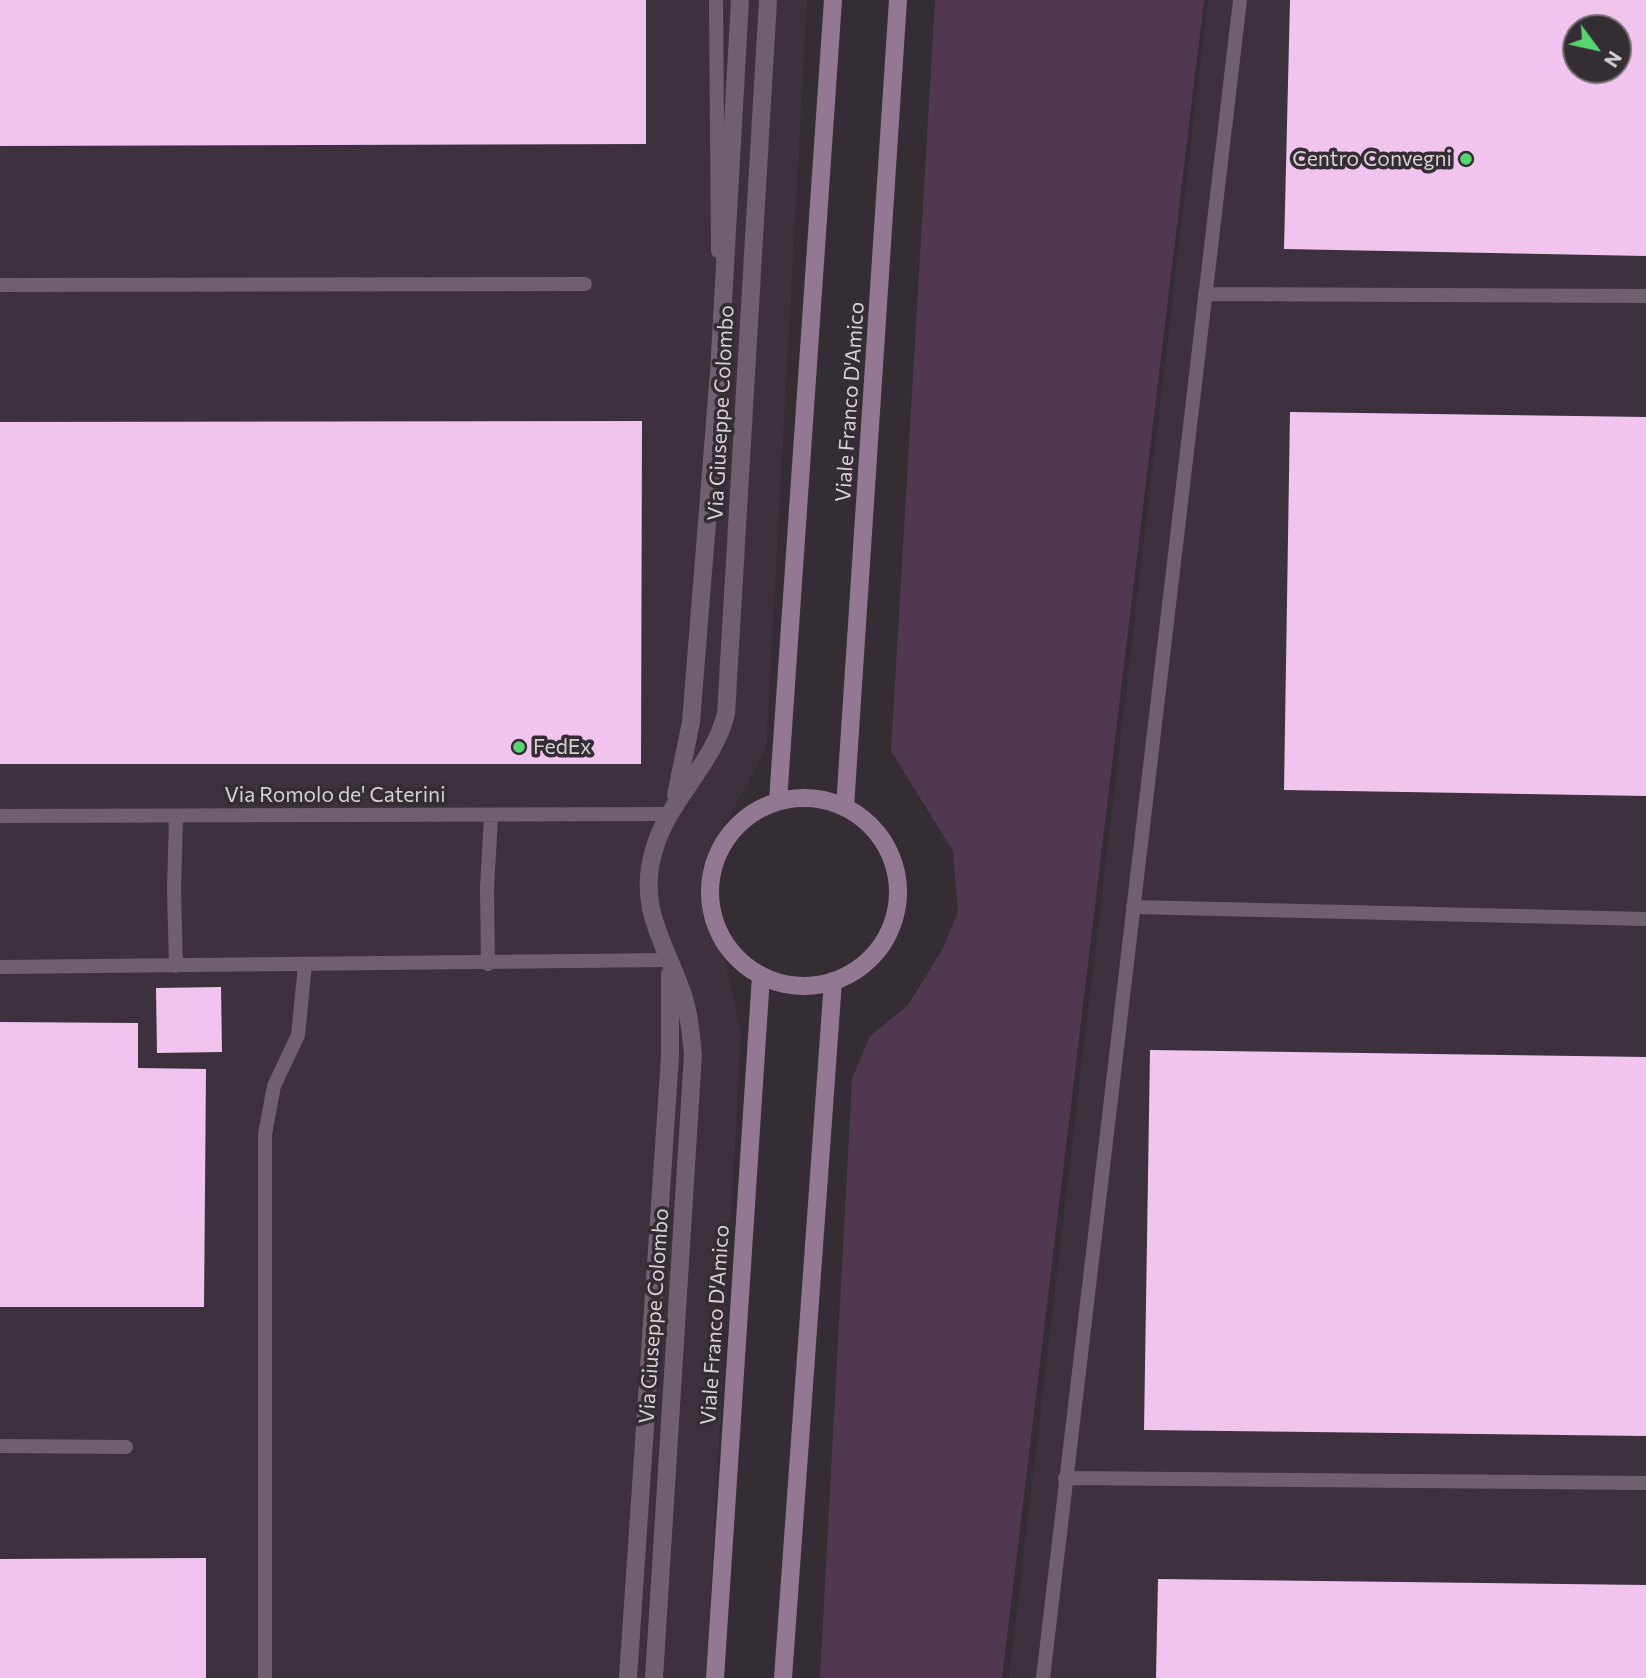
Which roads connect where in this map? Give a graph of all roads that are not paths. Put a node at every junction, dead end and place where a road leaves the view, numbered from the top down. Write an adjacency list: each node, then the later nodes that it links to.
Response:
1 (716, 0): 11 (lane)
2 (740, 0): 11 (street, Via Giuseppe Colombo)
3 (768, 0): 14 (street, Via Giuseppe Colombo)
4 (833, 0): 12 (street)
5 (898, 0): 13 (street, Viale Franco D'Amico)
6 (1240, 0): 9 (lane)
7 (585, 284): 8 (lane)
8 (0, 285)
9 (1206, 294): 10 (lane); 18 (lane)
10 (1646, 296)
11 (719, 372): 14 (street, Via Giuseppe Colombo)
12 (778, 801): 13 (street); 25 (street)
13 (845, 807): 26 (street)
14 (671, 814): 17 (lane, Via Romolo de' Caterini); 20 (street, Via Giuseppe Colombo)
15 (0, 816): 16 (lane, Via Romolo de' Caterini)
16 (176, 816): 17 (lane, Via Romolo de' Caterini); 23 (lane)
17 (491, 817): 21 (lane)
18 (1133, 907): 19 (lane); 29 (lane)
19 (1646, 919)
20 (669, 960): 21 (lane); 32 (street, Via Giuseppe Colombo); 33 (street, Via Giuseppe Colombo)
21 (488, 964): 22 (lane)
22 (305, 965): 23 (lane); 31 (lane)
23 (176, 966): 24 (lane)
24 (0, 967)
25 (761, 976): 26 (street); 34 (street, Viale Franco D'Amico)
26 (833, 981): 35 (street)
27 (0, 1446): 28 (lane)
28 (126, 1447)
29 (1065, 1478): 30 (lane); 36 (lane)
30 (1646, 1483)
31 (265, 1678)
32 (628, 1678)
33 (654, 1678)
34 (715, 1678)
35 (783, 1678)
36 (1043, 1678)

